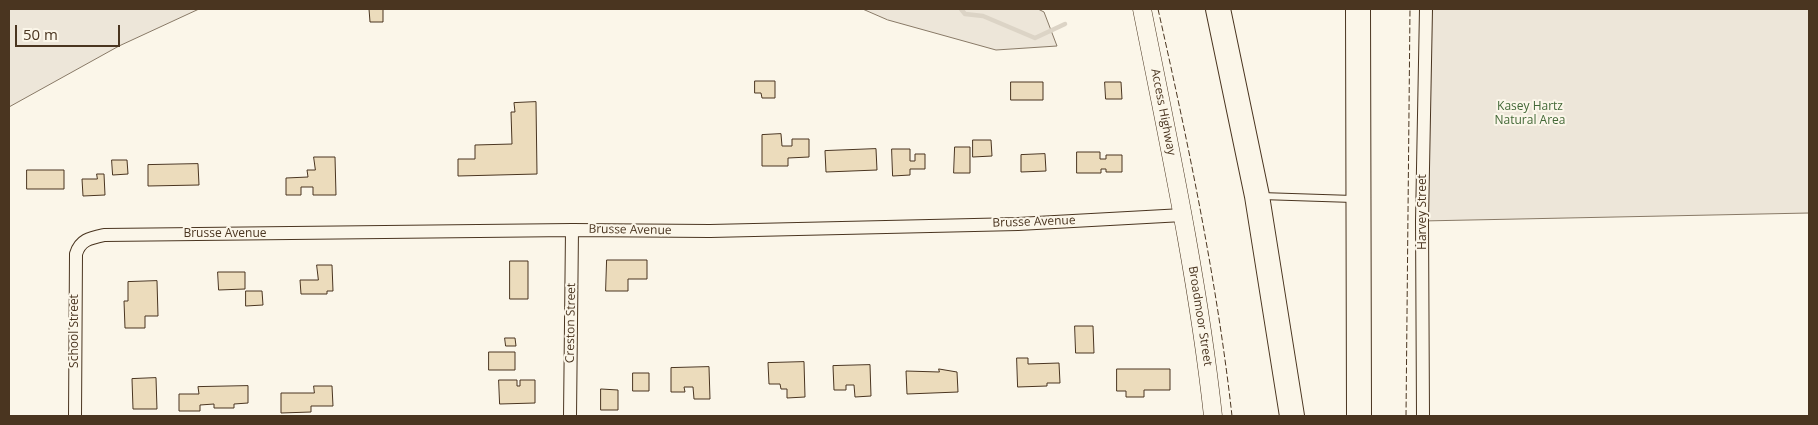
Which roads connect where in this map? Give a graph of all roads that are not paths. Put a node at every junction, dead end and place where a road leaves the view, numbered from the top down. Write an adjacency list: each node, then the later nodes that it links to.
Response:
1 (1142, 9): 7 (street, Access Highway)
2 (1218, 9): 5 (highway)
3 (1358, 9): 6 (highway)
4 (1426, 9): 15 (street, Harvey Street)
5 (1257, 196): 6 (lane); 13 (highway)
6 (1358, 200): 14 (highway)
7 (1184, 215): 8 (street, Brusse Avenue); 12 (street, Broadmoor Street)
8 (572, 230): 9 (street, Brusse Avenue); 11 (street, Creston Street)
9 (78, 246): 10 (street, School Street)
10 (75, 416)
11 (570, 416)
12 (1213, 416)
13 (1292, 416)
14 (1359, 416)
15 (1423, 416)

